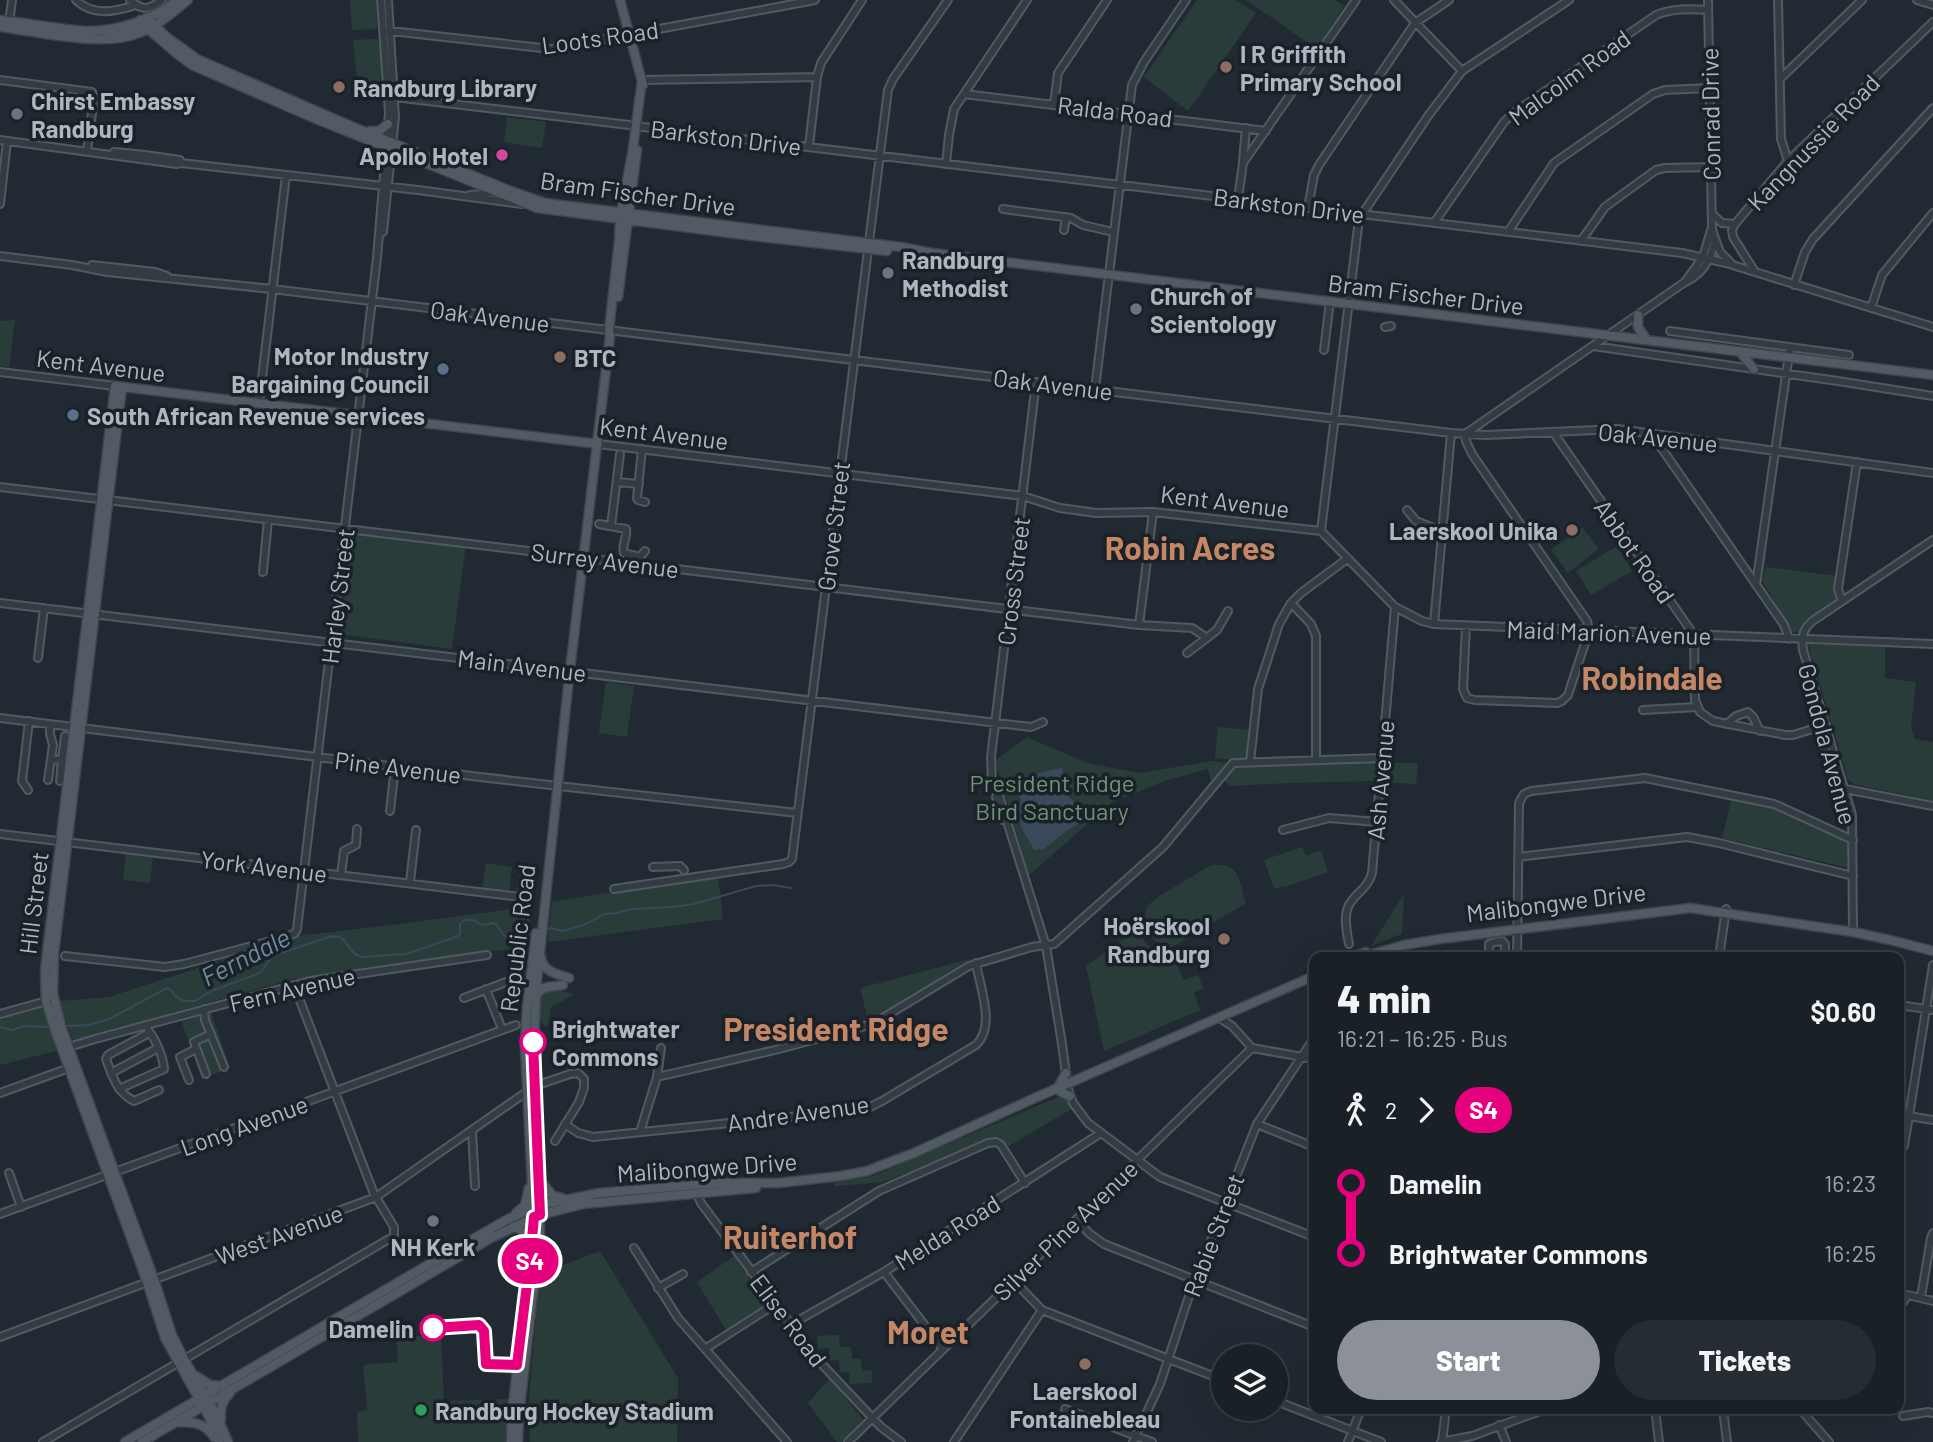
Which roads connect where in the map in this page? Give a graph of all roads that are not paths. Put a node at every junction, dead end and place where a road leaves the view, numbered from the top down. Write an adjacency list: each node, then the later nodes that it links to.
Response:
1 (12, 0): 29 (street)
2 (76, 0): 26 (street)
3 (162, 0): 26 (street)
4 (177, 0): 26 (main road)
5 (188, 0): 25 (main road)
6 (381, 0): 30 (street)
7 (388, 0): 30 (street)
8 (620, 0): 31 (main road, Republic Road)
9 (816, 0): 31 (street, Loots Road)
10 (862, 0): 34 (street)
11 (948, 0): 53 (street, Grove Street)
12 (1027, 0): 39 (street)
13 (1107, 0): 41 (street)
14 (1186, 0): 43 (street)
15 (1356, 0): 48 (street)
16 (1394, 0): 28 (street)
17 (1449, 0): 28 (street)
18 (1569, 0): 33 (street)
19 (1708, 0): 24 (street, Conrad Drive)
20 (1778, 0): 35 (street)
21 (1862, 0): 35 (street)
22 (1917, 0): 23 (street)
23 (1933, 5)
24 (1708, 10): 38 (street, Conrad Drive); 75 (street, Malcolm Road)
25 (168, 16): 26 (main road); 32 (main road)
26 (141, 19): 29 (main road); 29 (main road); 32 (main road, Bram Fischer Drive); 50 (main road, Bram Fischer Drive)
27 (1933, 22): 54 (street, Kangnussie Road)
28 (1415, 23): 33 (street); 68 (street)
29 (5, 24)
30 (387, 32): 31 (street, Loots Road); 40 (street)
31 (629, 34): 37 (main road, Republic Road)
32 (168, 38): 47 (main road, Bram Fischer Drive)
33 (1462, 71): 71 (street)
34 (817, 77): 37 (street); 51 (street)
35 (1780, 79): 54 (street)
36 (0, 80): 52 (street)
37 (642, 80): 45 (main road, Republic Road)
38 (1709, 88): 57 (street, Conrad Drive); 80 (street)
39 (964, 94): 41 (street, Ralda Road); 56 (street)
40 (391, 97): 44 (street); 45 (street, Barkston Drive); 50 (street)
41 (1054, 104): 43 (street, Ralda Road)
42 (1933, 108): 96 (street)
43 (1127, 113): 46 (street, Ralda Road); 59 (street)
44 (388, 124): 47 (main road); 50 (street)
45 (635, 126): 51 (street, Barkston Drive); 73 (main road, Republic Road)
46 (1246, 128): 48 (street, Ralda Road); 55 (street)
47 (363, 130): 50 (main road, Bram Fischer Drive)
48 (1266, 131): 55 (street)
49 (4, 141): 52 (street); 66 (street)
50 (390, 145): 61 (street, Harley Street); 62 (main road, Bram Fischer Drive)
51 (809, 146): 53 (street, Barkston Drive)
52 (87, 151): 58 (street)
53 (880, 156): 56 (street, Barkston Drive); 83 (street, Grove Street)
54 (1788, 161): 76 (street, Kangnussie Road)
55 (1243, 163): 65 (street)
56 (946, 164): 59 (street, Barkston Drive)
57 (1711, 167): 72 (street, Conrad Drive); 82 (street)
58 (286, 175): 60 (street); 97 (street)
59 (1119, 185): 65 (street, Barkston Drive); 79 (street)
60 (373, 186): 61 (street); 64 (street)
61 (386, 187): 63 (street); 64 (street, Harley Street); 87 (street, Harley Street)
62 (506, 192): 63 (street); 67 (main road, Bram Fischer Drive); 73 (main road, Bram Fischer Drive)
63 (447, 194): 67 (street)
64 (382, 200): 87 (street, Harley Street)
65 (1238, 200): 68 (street, Barkston Drive)
66 (0, 204)
67 (532, 206): 73 (main road, Bram Fischer Drive)
68 (1308, 208): 71 (street, Barkston Drive)
69 (1003, 209): 74 (street)
70 (1933, 213): 101 (street)
71 (1362, 214): 75 (street, Barkston Drive); 100 (street)
72 (1712, 214): 76 (street); 77 (street, Conrad Drive)
73 (625, 216): 83 (main road, Bram Fischer Drive); 105 (main road, Republic Road)
74 (1066, 217): 78 (street); 79 (street)
75 (1434, 223): 80 (street, Barkston Drive)
76 (1735, 224): 92 (street, Kangnussie Road)
77 (1712, 228): 81 (street, Conrad Drive); 84 (street, Conrad Drive)
78 (1064, 230)
79 (1113, 231): 94 (street)
80 (1508, 232): 82 (street, Barkston Drive)
81 (1714, 236): 88 (street, Conrad Drive); 90 (street)
82 (1581, 241): 85 (street, Barkston Drive)
83 (867, 246): 94 (main road, Bram Fischer Drive); 114 (street, Grove Street)
84 (1706, 247): 85 (street); 88 (street, Conrad Drive)
85 (1684, 253): 88 (street, Barkston Drive); 93 (street)
86 (0, 256): 97 (street, Oak Avenue)
87 (377, 258): 99 (street, Harley Street)
88 (1706, 258): 89 (street, Barkston Drive); 91 (street); 93 (street)
89 (1726, 263): 90 (street, Barkston Drive); 91 (street)
90 (1735, 266): 92 (street, Barkston Drive)
91 (1700, 272): 95 (street)
92 (1755, 272): 96 (street, Barkston Drive)
93 (1691, 273): 95 (street)
94 (1108, 275): 98 (main road, Bram Fischer Drive); 121 (street)
95 (1685, 282): 102 (street)
96 (1794, 285): 101 (street, Barkston Drive)
97 (272, 289): 99 (street, Oak Avenue); 123 (street)
98 (1330, 301): 100 (main road, Bram Fischer Drive); 110 (street)
99 (372, 302): 105 (street, Oak Avenue); 124 (street, Harley Street)
100 (1348, 303): 106 (main road, Bram Fischer Drive); 125 (street)
101 (1871, 308): 103 (street, Barkston Drive)
102 (1639, 315): 106 (street); 107 (main road)
103 (1933, 327)
104 (1670, 331): 109 (street)
105 (611, 332): 114 (street, Oak Avenue); 132 (main road, Republic Road)
106 (1609, 336): 107 (main road, Bram Fischer Drive); 108 (street)
107 (1647, 340): 111 (main road, Bram Fischer Drive)
108 (1593, 346): 115 (street); 126 (street)
109 (1790, 346): 112 (street); 113 (street)
110 (1324, 350)
111 (1739, 351): 113 (main road, Bram Fischer Drive); 115 (main road)
112 (1849, 355)
113 (1788, 357): 117 (street); 118 (main road, Bram Fischer Drive)
114 (854, 359): 119 (street, Oak Avenue); 138 (street, Grove Street)
115 (1754, 369): 117 (street)
116 (0, 372): 120 (street, Kent Avenue)
117 (1786, 373): 122 (street); 134 (street)
118 (1933, 375)
119 (1036, 382): 121 (street, Oak Avenue); 142 (street, Cross Street)
120 (118, 386): 123 (main road, Kent Avenue); 143 (main road, Hill Street)
121 (1095, 389): 125 (street, Oak Avenue)
122 (1933, 396)
123 (259, 404): 124 (main road, Kent Avenue)
124 (358, 416): 132 (main road, Kent Avenue); 150 (street, Harley Street)
125 (1334, 418): 128 (street, Oak Avenue); 151 (street)
126 (1487, 420): 130 (street); 131 (street)
127 (1553, 432): 129 (street, Oak Avenue); 131 (street, Oak Avenue); 172 (street, Abbot Road)
128 (1451, 433): 130 (street, Oak Avenue); 152 (street)
129 (1651, 433): 134 (street, Oak Avenue); 158 (street)
130 (1465, 434): 131 (street, Oak Avenue); 171 (street)
131 (1486, 435)
132 (598, 444): 133 (street, Kent Avenue); 155 (main road, Republic Road)
133 (642, 449): 138 (street, Kent Avenue); 140 (street)
134 (1775, 451): 136 (street, Oak Avenue); 158 (street)
135 (620, 454): 139 (street)
136 (1857, 462): 137 (street, Oak Avenue); 160 (street)
137 (1933, 473)
138 (840, 474): 142 (street, Kent Avenue); 159 (street, Grove Street)
139 (617, 482): 140 (street); 149 (street)
140 (639, 484): 144 (street)
141 (0, 487): 143 (street, Surrey Avenue)
142 (1023, 496): 146 (street, Kent Avenue); 165 (street, Cross Street)
143 (105, 500): 147 (street, Surrey Avenue); 167 (main road, Hill Street)
144 (645, 502)
145 (1407, 510): 152 (street)
146 (1153, 512): 151 (street, Kent Avenue); 169 (street)
147 (268, 520): 150 (street, Surrey Avenue); 157 (street)
148 (599, 524): 149 (street)
149 (611, 526): 154 (street)
150 (345, 528): 155 (street, Surrey Avenue); 176 (street, Harley Street)
151 (1321, 531): 156 (street, Maid Marion Avenue)
152 (1443, 532): 168 (street)
153 (1933, 540): 160 (street)
154 (645, 551)
155 (585, 557): 159 (street, Surrey Avenue); 180 (main road, Republic Road)
156 (1347, 559): 162 (street); 163 (street, Maid Marion Avenue)
157 (263, 572)
158 (1756, 585): 174 (street)
159 (826, 586): 165 (street, Surrey Avenue); 181 (street, Grove Street)
160 (1842, 601): 175 (street)
161 (0, 603): 164 (street, Main Avenue)
162 (1292, 603): 199 (street); 200 (street)
163 (1395, 607): 168 (street, Maid Marion Avenue); 196 (street, Ash Avenue)
164 (44, 608): 167 (street, Main Avenue); 179 (street)
165 (1010, 609): 169 (street, Surrey Avenue); 187 (street, Cross Street)
166 (1228, 611): 173 (street)
167 (90, 613): 176 (street, Main Avenue); 191 (main road, Hill Street)
168 (1434, 624): 170 (street, Maid Marion Avenue)
169 (1139, 625): 173 (street, Surrey Avenue)
170 (1466, 626): 171 (street, Maid Marion Avenue); 171 (street)
171 (1589, 631): 172 (street, Maid Marion Avenue)
172 (1694, 635): 174 (street, Maid Marion Avenue); 182 (street)
173 (1207, 638): 178 (street)
174 (1789, 639): 175 (street, Maid Marion Avenue)
175 (1802, 639): 177 (street, Maid Marion Avenue); 190 (street, Gondola Avenue)
176 (331, 643): 180 (street, Main Avenue); 195 (street, Harley Street)
177 (1933, 644)
178 (1187, 653)
179 (38, 658)
180 (570, 671): 181 (street, Main Avenue); 205 (main road, Republic Road)
181 (812, 701): 187 (street, Main Avenue); 210 (street, Grove Street)
182 (1697, 707): 183 (street); 189 (street)
183 (1643, 710)
184 (0, 718): 185 (street, Pine Avenue)
185 (29, 721): 188 (street, Pine Avenue); 207 (street)
186 (1043, 722): 187 (street, Main Avenue)
187 (995, 723): 234 (street, Cross Street)
188 (50, 724): 191 (street, Pine Avenue); 197 (street)
189 (1727, 724): 193 (street); 193 (street)
190 (1826, 725): 192 (street); 206 (street, Gondola Avenue)
191 (77, 727): 195 (street, Pine Avenue); 217 (main road, Hill Street)
192 (1814, 728): 193 (street); 202 (street)
193 (1760, 731)
194 (65, 736): 198 (street)
195 (318, 757): 201 (street, Pine Avenue); 220 (street, Harley Street)
196 (1382, 758): 199 (street); 211 (street, Ash Avenue)
197 (51, 759): 198 (street); 203 (street)
198 (62, 760): 204 (street)
199 (1316, 760): 200 (street)
200 (1250, 762): 234 (street)
201 (395, 767): 205 (street, Pine Avenue); 209 (street)
202 (1833, 776)
203 (48, 780)
204 (60, 781)
205 (556, 785): 210 (street, Pine Avenue); 231 (main road, Republic Road); 285 (main road, Republic Road)
206 (1844, 789): 208 (street); 216 (street, Gondola Avenue)
207 (28, 790)
208 (1933, 806)
209 (390, 811)
210 (797, 813): 221 (street, Grove Street)
211 (1377, 821): 214 (street); 232 (street, Ash Avenue)
212 (357, 829): 222 (street)
213 (416, 830): 224 (street)
214 (1283, 831)
215 (0, 834): 217 (street, York Avenue)
216 (1853, 840): 218 (street); 223 (street, Gondola Avenue)
217 (64, 841): 220 (street, York Avenue); 253 (main road, Hill Street)
218 (1518, 857): 223 (street); 228 (street)
219 (653, 867): 221 (street)
220 (305, 871): 222 (street, York Avenue); 243 (street, Harley Street)
221 (685, 874): 225 (street)
222 (341, 875): 224 (street, York Avenue)
223 (1853, 876): 229 (street, Gondola Avenue)
224 (410, 882): 226 (street, York Avenue)
225 (614, 889)
226 (528, 898)
227 (1725, 910): 228 (main road, Malibongwe Drive); 229 (main road, Malibongwe Drive); 241 (street)
228 (1518, 928): 236 (main road, Malibongwe Drive); 237 (main road, Malibongwe Drive); 240 (street)
229 (1853, 933): 230 (main road, Malibongwe Drive)
230 (1901, 942): 233 (main road); 235 (main road, Malibongwe Drive)
231 (540, 944): 251 (main road, Republic Road); 251 (main road)
232 (1349, 944)
233 (1933, 945)
234 (1046, 946): 244 (street); 278 (street, Cross Street)
235 (1933, 951)
236 (1370, 952)
237 (1384, 952)
238 (1489, 952): 239 (street)
239 (1505, 952)
240 (1517, 952)
241 (1720, 952)
242 (487, 955): 249 (street, Fern Avenue)
243 (65, 956)
244 (976, 963): 281 (street); 296 (street, Andre Avenue)
245 (1933, 965): 256 (street)
246 (1309, 979): 258 (main road, Malibongwe Drive)
247 (1309, 979): 282 (main road, Malibongwe Drive)
248 (506, 982): 250 (street)
249 (294, 985): 255 (street, Fern Avenue); 288 (street)
250 (486, 989): 252 (street); 263 (street)
251 (536, 996): 285 (main road, Republic Road)
252 (464, 998)
253 (50, 1000): 257 (street); 264 (main road, Hill Street)
254 (1904, 1006): 256 (street)
255 (204, 1009): 260 (street, Fern Avenue); 266 (street)
256 (1929, 1010): 291 (street)
257 (0, 1014)
258 (1232, 1015): 259 (main road, Malibongwe Drive); 262 (street)
259 (1221, 1019): 262 (street); 287 (main road, Malibongwe Drive)
260 (147, 1025): 265 (street); 268 (street, Fern Avenue)
261 (516, 1025): 263 (street, Long Avenue)
262 (1232, 1026): 271 (street)
263 (502, 1029): 288 (street, Long Avenue)
264 (58, 1030): 268 (main road, Hill Street); 273 (main road, Hill Street)
265 (149, 1033): 269 (street); 279 (street)
266 (211, 1034): 272 (street); 276 (street)
267 (1309, 1046): 274 (street, Rabie Street)
268 (69, 1047): 273 (street); 303 (main road, Hill Street)
269 (158, 1048): 279 (street); 284 (street)
270 (661, 1048): 281 (street)
271 (1252, 1048): 274 (street); 301 (street, Silver Pine Avenue)
272 (197, 1049): 280 (street); 283 (street)
273 (64, 1055): 277 (main road, Hill Street)
274 (1302, 1056): 275 (street); 294 (street, Rabie Street)
275 (1309, 1058)
276 (224, 1067)
277 (69, 1068): 289 (street); 303 (main road, Hill Street)
278 (1065, 1072): 282 (main road); 287 (main road)
279 (110, 1073): 284 (street)
280 (206, 1074)
281 (657, 1077): 296 (street)
282 (1078, 1079): 287 (main road, Malibongwe Drive)
283 (189, 1080)
284 (119, 1089): 286 (street)
285 (531, 1089): 293 (street, West Avenue); 295 (street, West Avenue); 304 (main road, Republic Road)
286 (159, 1090)
287 (1064, 1090): 297 (street); 307 (main road, Malibongwe Drive)
288 (335, 1091): 303 (street, Long Avenue); 308 (street)
289 (0, 1093)
290 (1904, 1113): 291 (street)
291 (1909, 1116): 292 (street); 298 (street)
292 (1933, 1120)
293 (565, 1124): 296 (street, Andre Avenue); 299 (street)
294 (1256, 1124): 300 (street); 310 (street, Rabie Street)
295 (472, 1131): 306 (street); 308 (street, West Avenue)
296 (640, 1132)
297 (1101, 1133): 301 (street); 305 (street, Melda Road)
298 (1904, 1136)
299 (555, 1141)
300 (1309, 1145)
301 (1137, 1160): 310 (street); 315 (street, Silver Pine Avenue)
302 (9, 1173): 311 (street)
303 (111, 1174): 311 (street, Long Avenue); 326 (main road, Hill Street)
304 (535, 1178): 309 (main road); 313 (main road, Republic Road); 316 (main road)
305 (1025, 1183): 322 (street); 323 (street, Melda Road)
306 (475, 1186)
307 (695, 1189): 309 (main road, Malibongwe Drive); 312 (main road, Malibongwe Drive); 322 (street, Elise Road)
308 (376, 1197): 326 (street, West Avenue); 344 (street)
309 (568, 1198): 313 (main road, Malibongwe Drive)
310 (1226, 1203): 319 (street); 325 (street, Rabie Street)
311 (21, 1207): 314 (street, Long Avenue)
312 (565, 1209): 313 (main road, Malibongwe Drive); 318 (main road)
313 (537, 1211): 316 (main road, Malibongwe Drive); 318 (main road, Republic Road); 321 (main road, Republic Road)
314 (0, 1214)
315 (1076, 1220): 325 (street); 327 (street, Silver Pine Avenue)
316 (510, 1223): 321 (main road); 335 (main road, Malibongwe Drive); 349 (main road, Malibongwe Drive)
317 (1933, 1233): 331 (street)
318 (541, 1234): 374 (main road, Republic Road)
319 (1309, 1235)
320 (634, 1248): 328 (street)
321 (530, 1260): 373 (main road, Republic Road)
322 (751, 1272): 334 (street, Elise Road)
323 (884, 1272): 339 (street, Melda Road); 342 (street)
324 (683, 1274): 328 (street)
325 (1195, 1280): 338 (street); 343 (street, Rabie Street)
326 (151, 1281): 340 (street, West Avenue); 344 (main road, Hill Street)
327 (1014, 1281): 336 (street); 342 (street, Silver Pine Avenue)
328 (658, 1288): 341 (street)
329 (1904, 1295): 330 (street)
330 (1908, 1295): 331 (street); 332 (street)
331 (1921, 1297): 333 (street)
332 (1904, 1301)
333 (1933, 1301)
334 (775, 1304): 339 (street, Elise Road); 341 (street)
335 (359, 1306): 337 (main road, Malibongwe Drive); 337 (main road)
336 (1042, 1310): 343 (street); 378 (street)
337 (337, 1319): 348 (main road, Malibongwe Drive)
338 (1309, 1324)
339 (790, 1325): 362 (street, Elise Road)
340 (0, 1337)
341 (705, 1349): 375 (street)
342 (943, 1349): 362 (street, Silver Pine Avenue)
343 (1169, 1359): 346 (street); 367 (street, Rabie Street)
344 (181, 1361): 345 (main road, Hill Street); 347 (main road, Hill Street); 368 (street)
345 (191, 1372): 348 (main road); 350 (main road, Hill Street)
346 (1211, 1375)
347 (190, 1383): 350 (main road, Hill Street); 352 (main road)
348 (222, 1386): 350 (main road, Malibongwe Drive)
349 (234, 1388): 350 (main road, Malibongwe Drive); 364 (main road)
350 (204, 1401): 352 (main road, Malibongwe Drive); 363 (main road, Malibongwe Drive); 364 (main road); 371 (main road)
351 (1288, 1406): 366 (street)
352 (182, 1409): 369 (main road, Malibongwe Drive)
353 (1065, 1409): 367 (street)
354 (1933, 1413): 361 (street)
355 (1359, 1414): 366 (street)
356 (1445, 1414): 382 (street)
357 (1531, 1414): 365 (street)
358 (1656, 1414): 384 (street)
359 (1724, 1414): 385 (street)
360 (1804, 1414): 386 (street)
361 (1903, 1416)
362 (872, 1418): 376 (street, Silver Pine Avenue); 377 (street, Elise Road)
363 (175, 1422): 370 (main road, Malibongwe Drive); 371 (main road)
364 (221, 1425): 372 (main road)
365 (1499, 1425): 382 (street); 383 (street)
366 (1352, 1431): 380 (street); 381 (street)
367 (1135, 1439): 379 (street)
368 (43, 1442)
369 (125, 1442)
370 (142, 1442)
371 (218, 1442)
372 (228, 1442)
373 (511, 1442)
374 (518, 1442)
375 (787, 1442)
376 (848, 1442)
377 (901, 1442)
378 (954, 1442)
379 (1152, 1442)
380 (1348, 1442)
381 (1381, 1442)
382 (1441, 1442)
383 (1506, 1442)
384 (1659, 1442)
385 (1727, 1442)
386 (1829, 1442)

